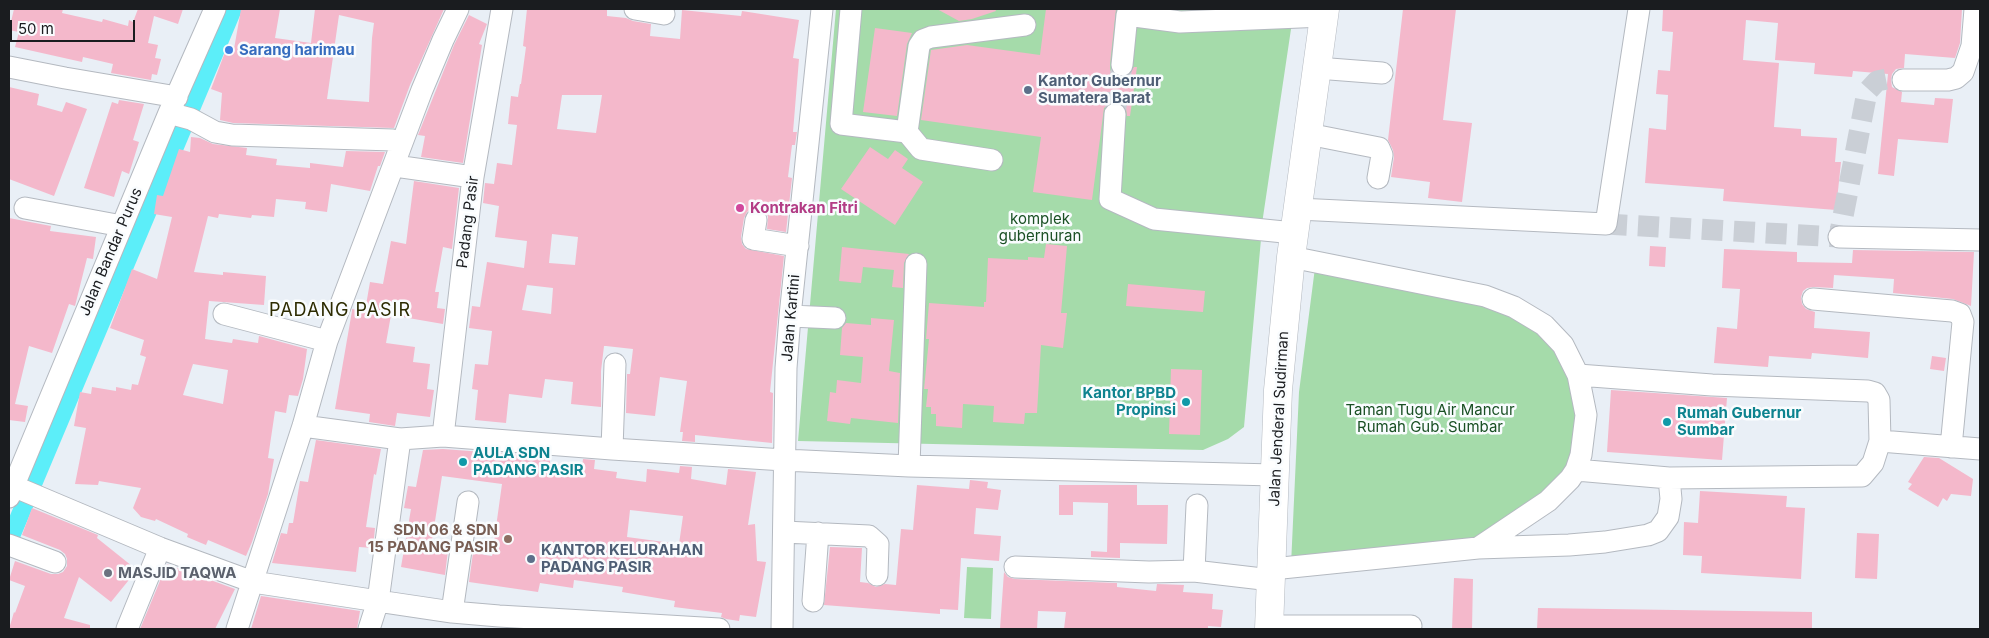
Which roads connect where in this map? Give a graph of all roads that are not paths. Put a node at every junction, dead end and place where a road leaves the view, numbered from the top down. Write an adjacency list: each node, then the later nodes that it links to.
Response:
1 (215, 9): 19 (street, Jalan Bandar Purus)
2 (458, 9): 26 (street)
3 (502, 9): 27 (street, Padang Pasir)
4 (635, 9): 10 (street)
5 (822, 9): 18 (street, Jalan Kartini)
6 (851, 9): 20 (street)
7 (1639, 9): 32 (street)
8 (1975, 9): 12 (street)
9 (1325, 12): 13 (street); 15 (main road, Jalan Jenderal Sudirman)
10 (664, 14)
11 (1025, 25): 22 (street)
12 (1976, 46): 17 (street)
13 (1122, 65)
14 (9, 66): 19 (street)
15 (1317, 68): 16 (street); 23 (main road, Jalan Jenderal Sudirman)
16 (1382, 73)
17 (1903, 80)
18 (811, 110): 20 (street); 35 (street, Jalan Kartini)
19 (179, 111): 24 (street); 31 (street, Jalan Bandar Purus)
20 (841, 114): 22 (street)
21 (1115, 114): 32 (street)
22 (907, 132): 25 (street)
23 (1308, 134): 28 (street); 32 (main road, Jalan Jenderal Sudirman)
24 (393, 140)
25 (992, 160)
26 (395, 166): 27 (street); 41 (street)
27 (473, 177): 45 (street, Padang Pasir)
28 (1378, 178)
29 (25, 208): 31 (street)
30 (756, 220): 35 (street)
31 (122, 226): 56 (street, Jalan Bandar Purus)
32 (1295, 233): 43 (street); 54 (main road, Jalan Jenderal Sudirman)
33 (1839, 237): 34 (street)
34 (1980, 240)
35 (798, 246): 39 (street, Jalan Kartini)
36 (916, 264): 52 (street)
37 (1813, 299): 48 (street)
38 (224, 314): 41 (street)
39 (790, 316): 40 (street); 51 (street, Jalan Kartini)
40 (835, 318)
41 (327, 341): 44 (street)
42 (615, 364): 49 (street)
43 (1578, 375): 47 (street); 53 (street)
44 (303, 426): 46 (street); 69 (street)
45 (443, 436): 46 (street); 49 (street)
46 (400, 439): 70 (street)
47 (1880, 442): 48 (street); 55 (street)
48 (1951, 447): 50 (street)
49 (612, 449): 51 (street)
50 (1980, 449)
51 (784, 460): 52 (street); 59 (street, Jalan Kartini)
52 (909, 466): 54 (street)
53 (1576, 470): 55 (street); 63 (street)
54 (1274, 475): 67 (main road, Jalan Jenderal Sudirman)
55 (1669, 478): 63 (street)
56 (22, 493): 62 (street)
57 (468, 502): 72 (street)
58 (1197, 505): 66 (street)
59 (784, 532): 60 (street); 80 (street, Jalan Kartini)
60 (818, 532): 68 (street); 71 (street)
61 (15, 548): 64 (street)
62 (160, 548): 69 (street); 76 (street)
63 (1478, 548): 67 (street)
64 (56, 562)
65 (1015, 567): 66 (street)
66 (1194, 571): 67 (street)
67 (1271, 574): 75 (main road, Jalan Jenderal Sudirman)
68 (877, 575)
69 (253, 582): 70 (street); 77 (street)
70 (378, 601): 72 (street); 78 (street)
71 (813, 601)
72 (452, 612): 73 (street)
73 (498, 623): 79 (street)
74 (1410, 626): 75 (street)
75 (1269, 628)
76 (127, 629)
77 (238, 629)
78 (369, 629)
79 (718, 629)
80 (782, 629)

